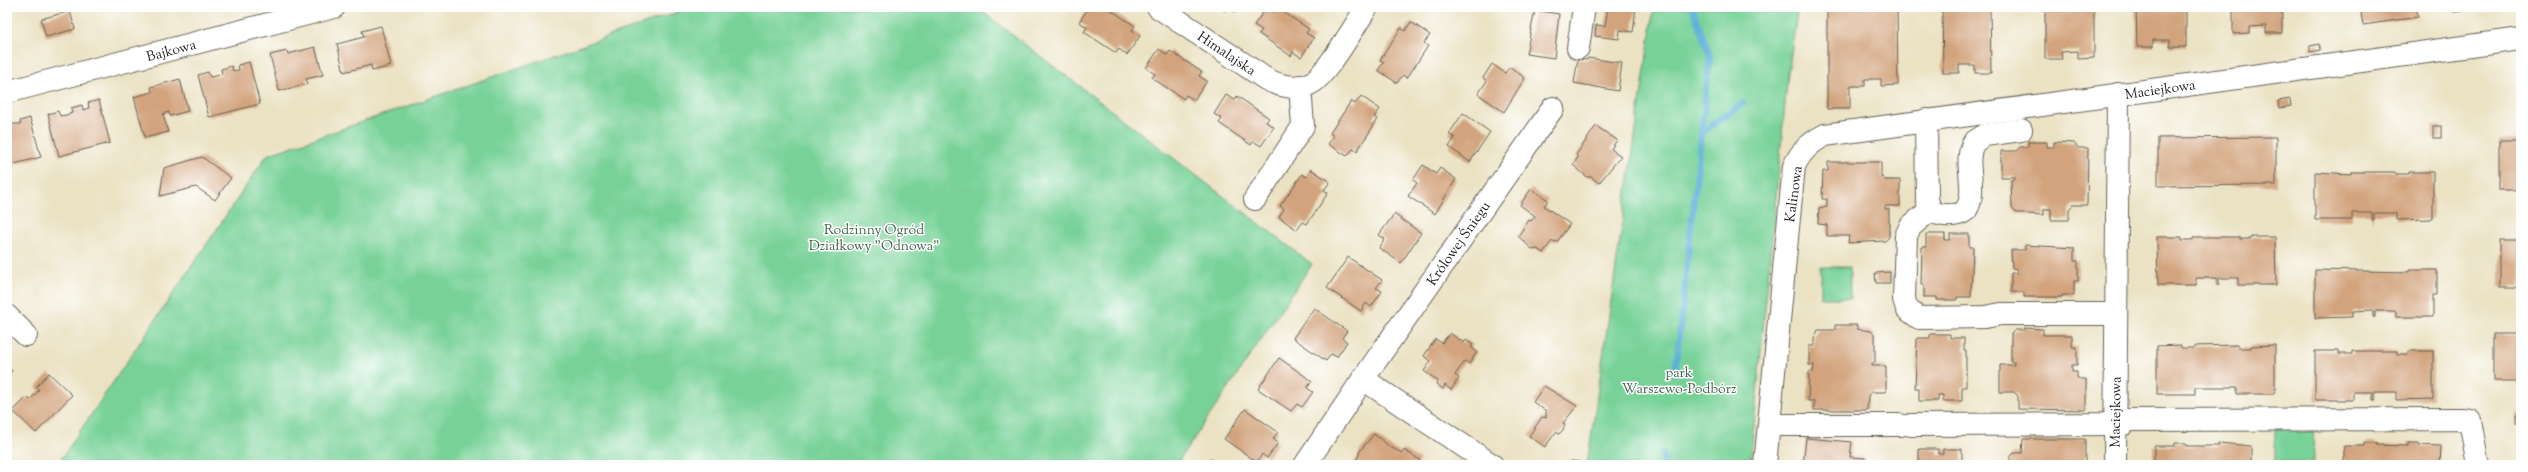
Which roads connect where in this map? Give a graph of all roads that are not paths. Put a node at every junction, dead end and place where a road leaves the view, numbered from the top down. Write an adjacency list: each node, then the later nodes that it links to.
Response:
1 (334, 7): 8 (street, Bajkowa)
2 (1158, 7): 7 (street, Himalajska)
3 (1368, 7): 7 (street, Himalajska)
4 (1584, 7): 6 (street)
5 (2521, 39): 9 (street, Maciejkowa)
6 (1578, 48)
7 (1300, 86): 13 (street)
8 (7, 92)
9 (2118, 94): 11 (street, Kalinowa); 15 (street, Maciejkowa)
10 (1553, 108): 18 (street, Królowej Śniegu)
11 (1926, 120): 14 (street); 20 (street, Kalinowa)
12 (2021, 130): 14 (street)
13 (1255, 199)
14 (1930, 210): 15 (street)
15 (2116, 314): 19 (street, Maciejkowa)
16 (7, 316): 17 (street)
17 (26, 335)
18 (1363, 379): 21 (street, Królowej Śniegu); 22 (street)
19 (2115, 424): 20 (street); 24 (street, Maciejkowa); 25 (street)
20 (1769, 425): 23 (street, Kalinowa)
21 (1305, 465)
22 (1492, 465)
23 (1765, 465)
24 (2114, 465)
25 (2478, 465)

